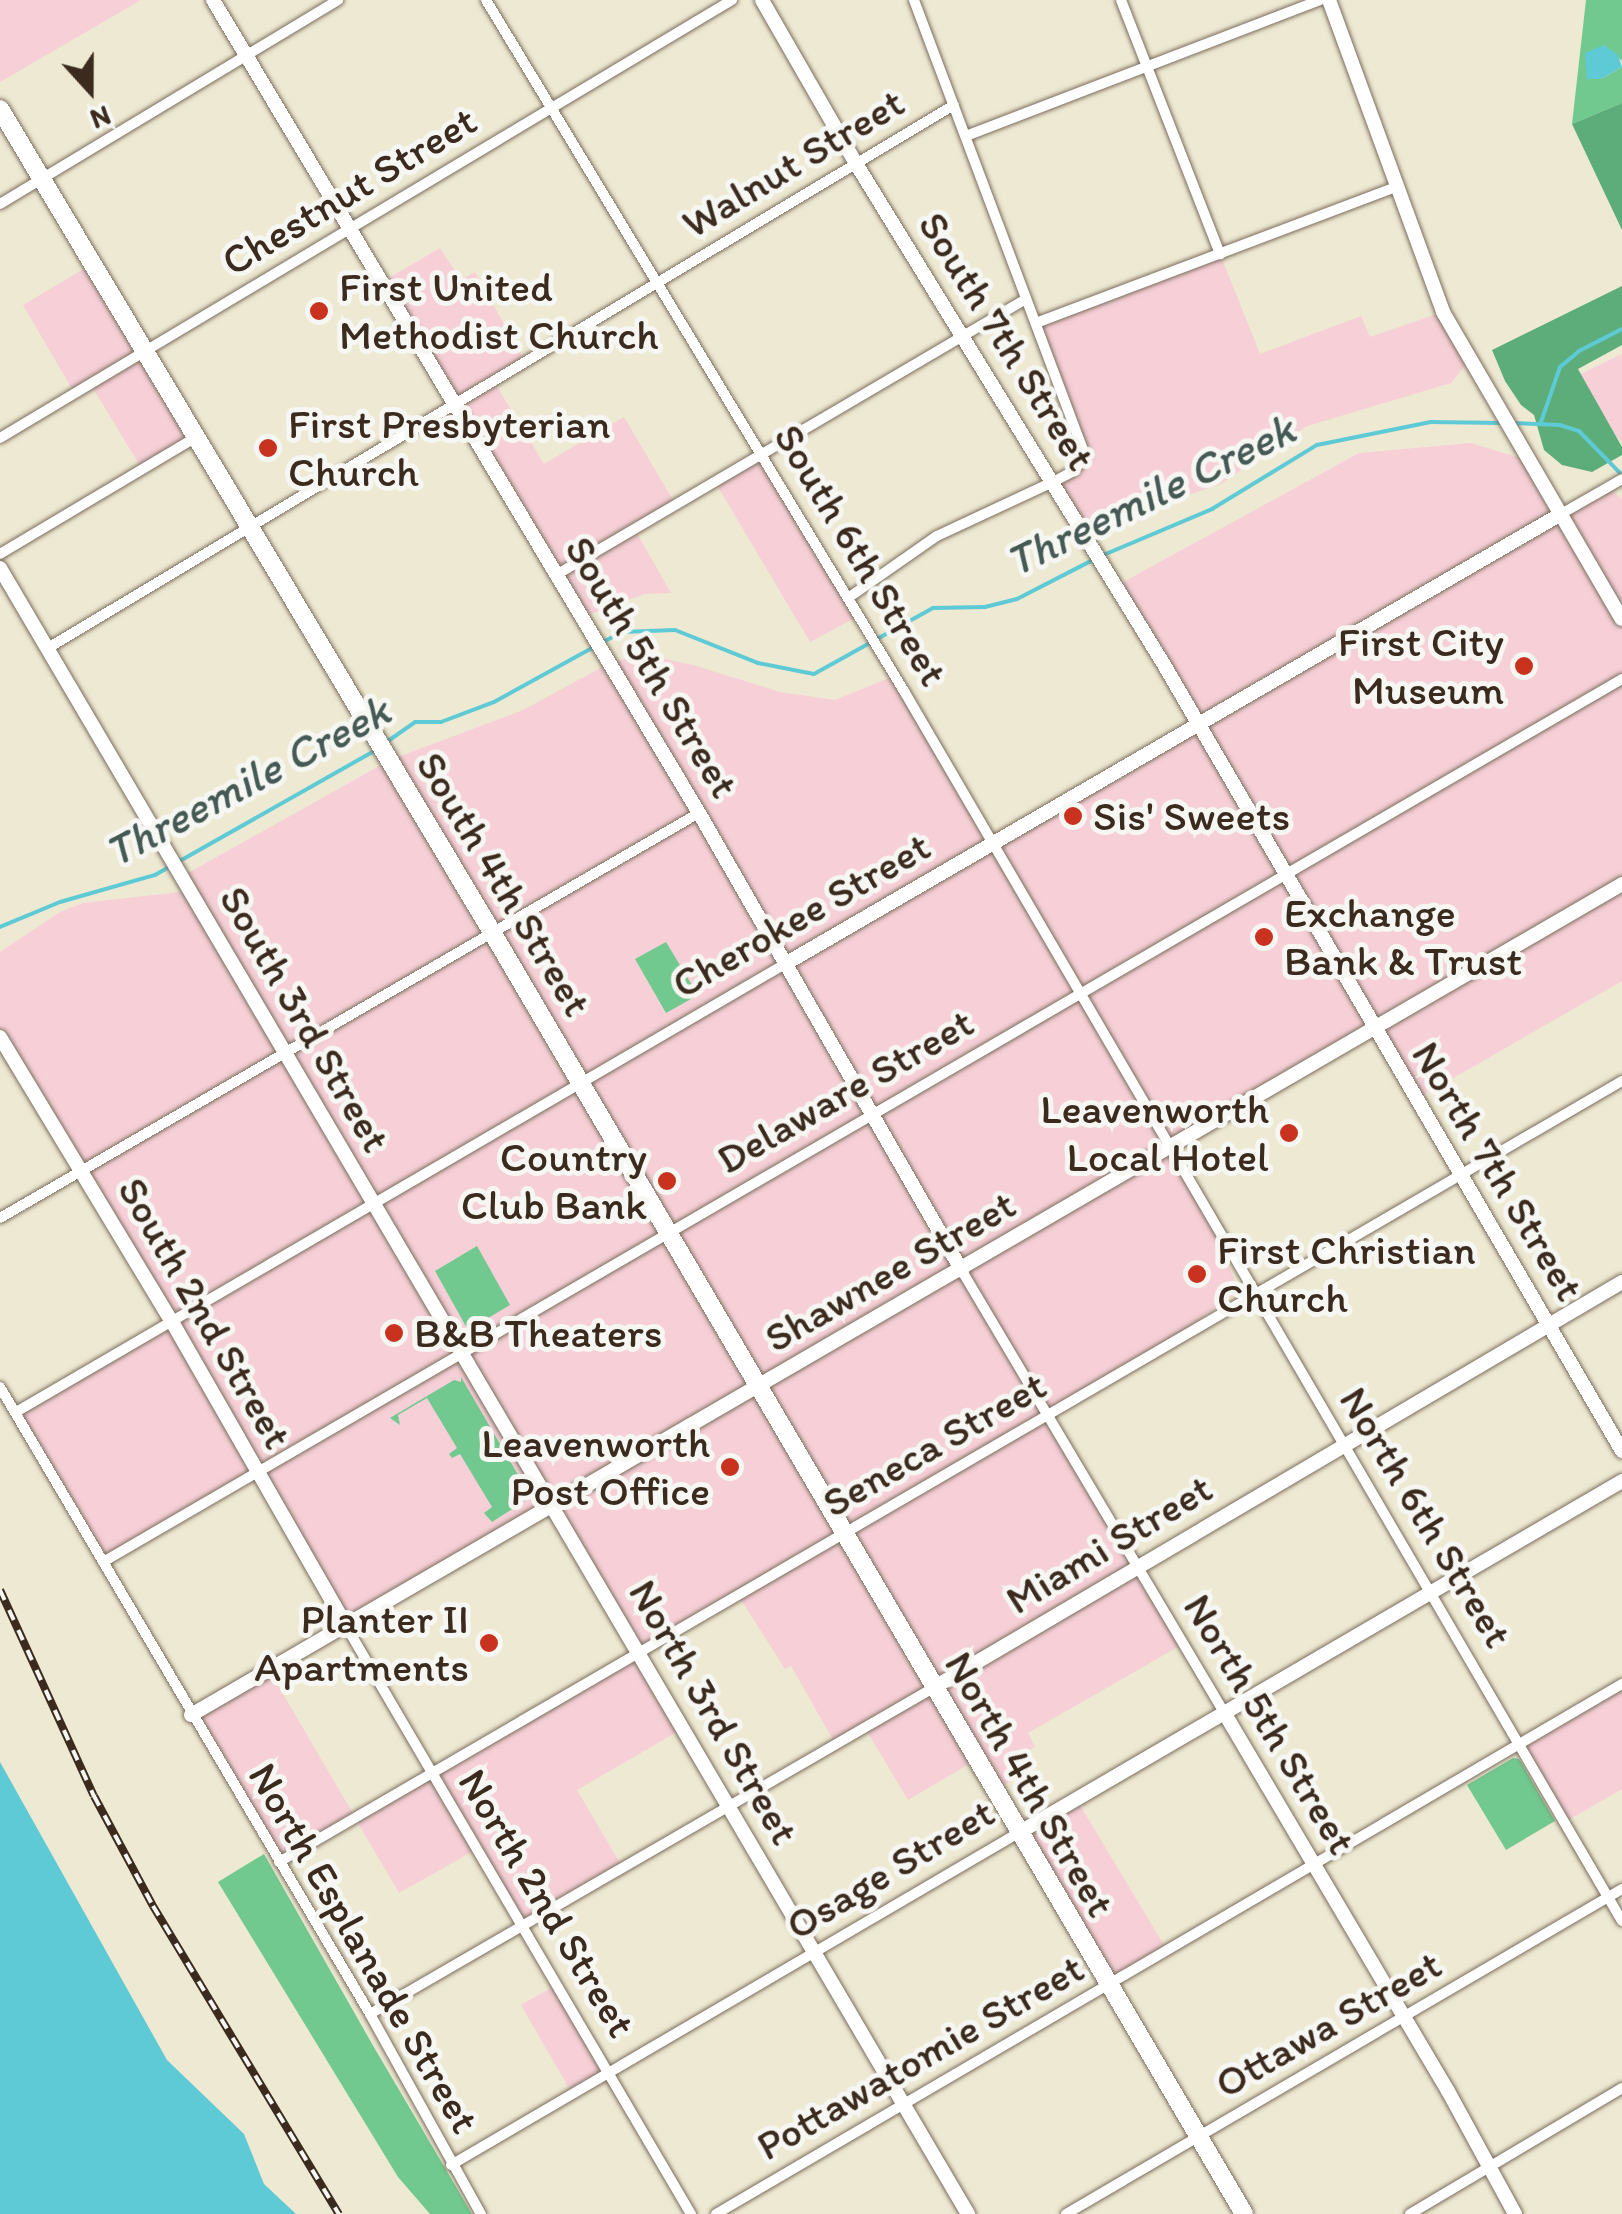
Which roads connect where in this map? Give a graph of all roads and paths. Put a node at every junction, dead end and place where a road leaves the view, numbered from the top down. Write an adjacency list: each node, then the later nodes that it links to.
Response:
1 (213, 0): 10 (street, South 5th Street)
2 (338, 0): 10 (street)
3 (486, 0): 13 (street, South 6th Street)
4 (732, 0): 13 (street, Chestnut Street)
5 (762, 0): 16 (street, South 7th Street)
6 (914, 0): 12 (street)
7 (1121, 0): 11 (street)
8 (1320, 0): 11 (street, Walnut Street)
9 (1329, 0): 18 (street)
10 (246, 56): 17 (street); 20 (street, South 5th Street)
11 (1146, 68): 15 (street, Walnut Street); 21 (street)
12 (954, 104): 15 (street); 16 (street, Walnut Street)
13 (552, 108): 20 (street, Chestnut Street); 22 (street, South 6th Street)
14 (0, 109): 17 (highway, South 4th Street)
15 (966, 136): 23 (street)
16 (855, 162): 22 (street, Walnut Street); 25 (street, South 7th Street)
17 (42, 180): 19 (street); 26 (highway, South 4th Street)
18 (1396, 187): 21 (street); 33 (street)
19 (0, 204)
20 (347, 228): 26 (street, Chestnut Street); 27 (street, South 5th Street)
21 (1220, 254): 24 (street)
22 (660, 282): 27 (street, Walnut Street); 30 (street, South 6th Street)
23 (1026, 299): 24 (street); 25 (street)
24 (1036, 324): 32 (street)
25 (961, 335): 30 (street); 32 (street, South 7th Street)
26 (145, 354): 28 (highway, South 4th Street); 29 (street, Chestnut Street)
27 (455, 403): 34 (street, Walnut Street); 37 (street, South 5th Street)
28 (196, 437): 34 (highway, South 4th Street); 35 (street)
29 (0, 438)
30 (763, 454): 37 (street); 38 (street, South 6th Street)
31 (1622, 479): 33 (street, Cherokee Street)
32 (1053, 482): 38 (street); 42 (street, South 7th Street)
33 (1561, 514): 39 (street); 42 (street, Cherokee Street)
34 (249, 530): 40 (street, Walnut Street); 47 (highway, South 4th Street)
35 (0, 554)
36 (0, 568): 40 (street, South 3rd Street)
37 (556, 575): 43 (street, South 5th Street)
38 (848, 598): 44 (street, South 6th Street)
39 (1622, 619)
40 (48, 648): 52 (street, South 3rd Street)
41 (1622, 680): 45 (street, Delaware Street)
42 (1198, 725): 44 (street, Cherokee Street); 45 (street, South 7th Street)
43 (699, 813): 47 (street); 48 (street, South 5th Street)
44 (992, 844): 48 (street, Cherokee Street); 49 (street, South 6th Street)
45 (1285, 875): 49 (street, Delaware Street); 50 (street, South 7th Street)
46 (1622, 884): 50 (street, Shawnee Street)
47 (492, 932): 52 (street); 54 (highway, South 4th Street)
48 (785, 964): 54 (street, Cherokee Street); 55 (street, South 5th Street)
49 (1080, 993): 55 (street, Delaware Street); 56 (street, South 6th Street)
50 (1374, 1030): 56 (street, Shawnee Street); 58 (street, North 7th Street)
51 (0, 1037): 57 (street, South 2nd Street)
52 (284, 1052): 57 (street); 59 (street, South 3rd Street)
53 (1622, 1081): 58 (street, Seneca Street)
54 (581, 1084): 59 (street, Cherokee Street); 61 (highway, South 4th Street)
55 (871, 1113): 61 (street, Delaware Street); 62 (street, South 5th Street)
56 (1170, 1148): 62 (street, Shawnee Street); 64 (street, North 6th Street)
57 (82, 1170): 60 (street); 65 (street, South 2nd Street)
58 (1460, 1176): 64 (street, Seneca Street); 66 (street, North 7th Street)
59 (372, 1202): 65 (street, Cherokee Street); 67 (street, South 3rd Street)
60 (0, 1218)
61 (666, 1233): 67 (street, Delaware Street); 69 (highway, South 4th Street)
62 (962, 1271): 69 (street, Shawnee Street); 71 (street, North 5th Street)
63 (1622, 1282): 66 (street, Miami Street)
64 (1258, 1295): 71 (street, Seneca Street); 72 (street, North 6th Street)
65 (171, 1320): 70 (street, Cherokee Street); 74 (street, South 2nd Street)
66 (1548, 1325): 72 (street, Miami Street); 73 (street, North 7th Street)
67 (462, 1352): 74 (street, Delaware Street); 76 (street, South 3rd Street)
68 (0, 1386): 70 (street, North Esplanade Street)
69 (758, 1388): 76 (street, Shawnee Street); 77 (highway, North 4th Street)
70 (16, 1412): 78 (street, North Esplanade Street)
71 (1046, 1416): 77 (street, Seneca Street); 79 (street, North 5th Street)
72 (1344, 1446): 79 (street, Miami Street); 80 (street, North 6th Street)
73 (1622, 1451)
74 (257, 1472): 78 (street, Delaware Street); 81 (street, South 2nd Street)
75 (1622, 1481): 80 (street, Osage Street)
76 (552, 1504): 81 (street, Shawnee Street); 82 (street, North 3rd Street)
77 (844, 1535): 82 (street, Seneca Street); 84 (highway, North 4th Street)
78 (103, 1562): 86 (street, North Esplanade Street)
79 (1137, 1569): 84 (street, Miami Street); 85 (street, North 5th Street)
80 (1432, 1590): 85 (street, Osage Street); 87 (street, North 6th Street)
81 (346, 1626): 86 (street, Shawnee Street); 88 (street, North 2nd Street)
82 (637, 1651): 88 (street, Seneca Street); 89 (street, North 3rd Street)
83 (1622, 1684): 87 (street, Pottawatomie Street)
84 (933, 1688): 89 (street, Miami Street); 90 (highway, North 4th Street)
85 (1224, 1714): 90 (street, Osage Street); 92 (street, North 5th Street)
86 (191, 1715): 91 (street, North Esplanade Street)
87 (1521, 1743): 92 (street, Pottawatomie Street); 94 (street, North 6th Street)
88 (432, 1772): 91 (street, Seneca Street); 96 (street, North 2nd Street)
89 (728, 1807): 96 (street, Miami Street); 97 (street, North 3rd Street)
90 (1020, 1832): 97 (street, Osage Street); 98 (highway, North 4th Street)
91 (278, 1862): 99 (street, North Esplanade Street)
92 (1313, 1864): 98 (street, Pottawatomie Street); 100 (street, North 5th Street)
93 (1622, 1889): 94 (street, Ottawa Street)
94 (1608, 1898): 95 (street, North 6th Street); 100 (street, Ottawa Street)
95 (1622, 1921)
96 (523, 1926): 99 (street, Miami Street); 101 (street, North 2nd Street)
97 (815, 1955): 101 (street, Osage Street); 103 (street, North 3rd Street)
98 (1107, 1985): 103 (street, Pottawatomie Street); 104 (highway, North 4th Street)
99 (370, 2014): 105 (street, North Esplanade Street)
100 (1405, 2018): 104 (street, Ottawa Street); 106 (street, North 5th Street)
101 (611, 2074): 105 (street, Osage Street); 108 (street, North 2nd Street)
102 (1622, 2088): 106 (street)
103 (904, 2104): 109 (street, Pottawatomie Street); 110 (street, North 3rd Street)
104 (1196, 2138): 111 (street, Ottawa Street); 112 (highway, North 4th Street)
105 (451, 2165): 107 (street, North Esplanade Street)
106 (1488, 2167): 113 (street); 114 (street, North 5th Street)
107 (482, 2214)
108 (692, 2214)
109 (716, 2214)
110 (968, 2214)
111 (1066, 2214)
112 (1244, 2214)
113 (1410, 2214)
114 (1515, 2214)

